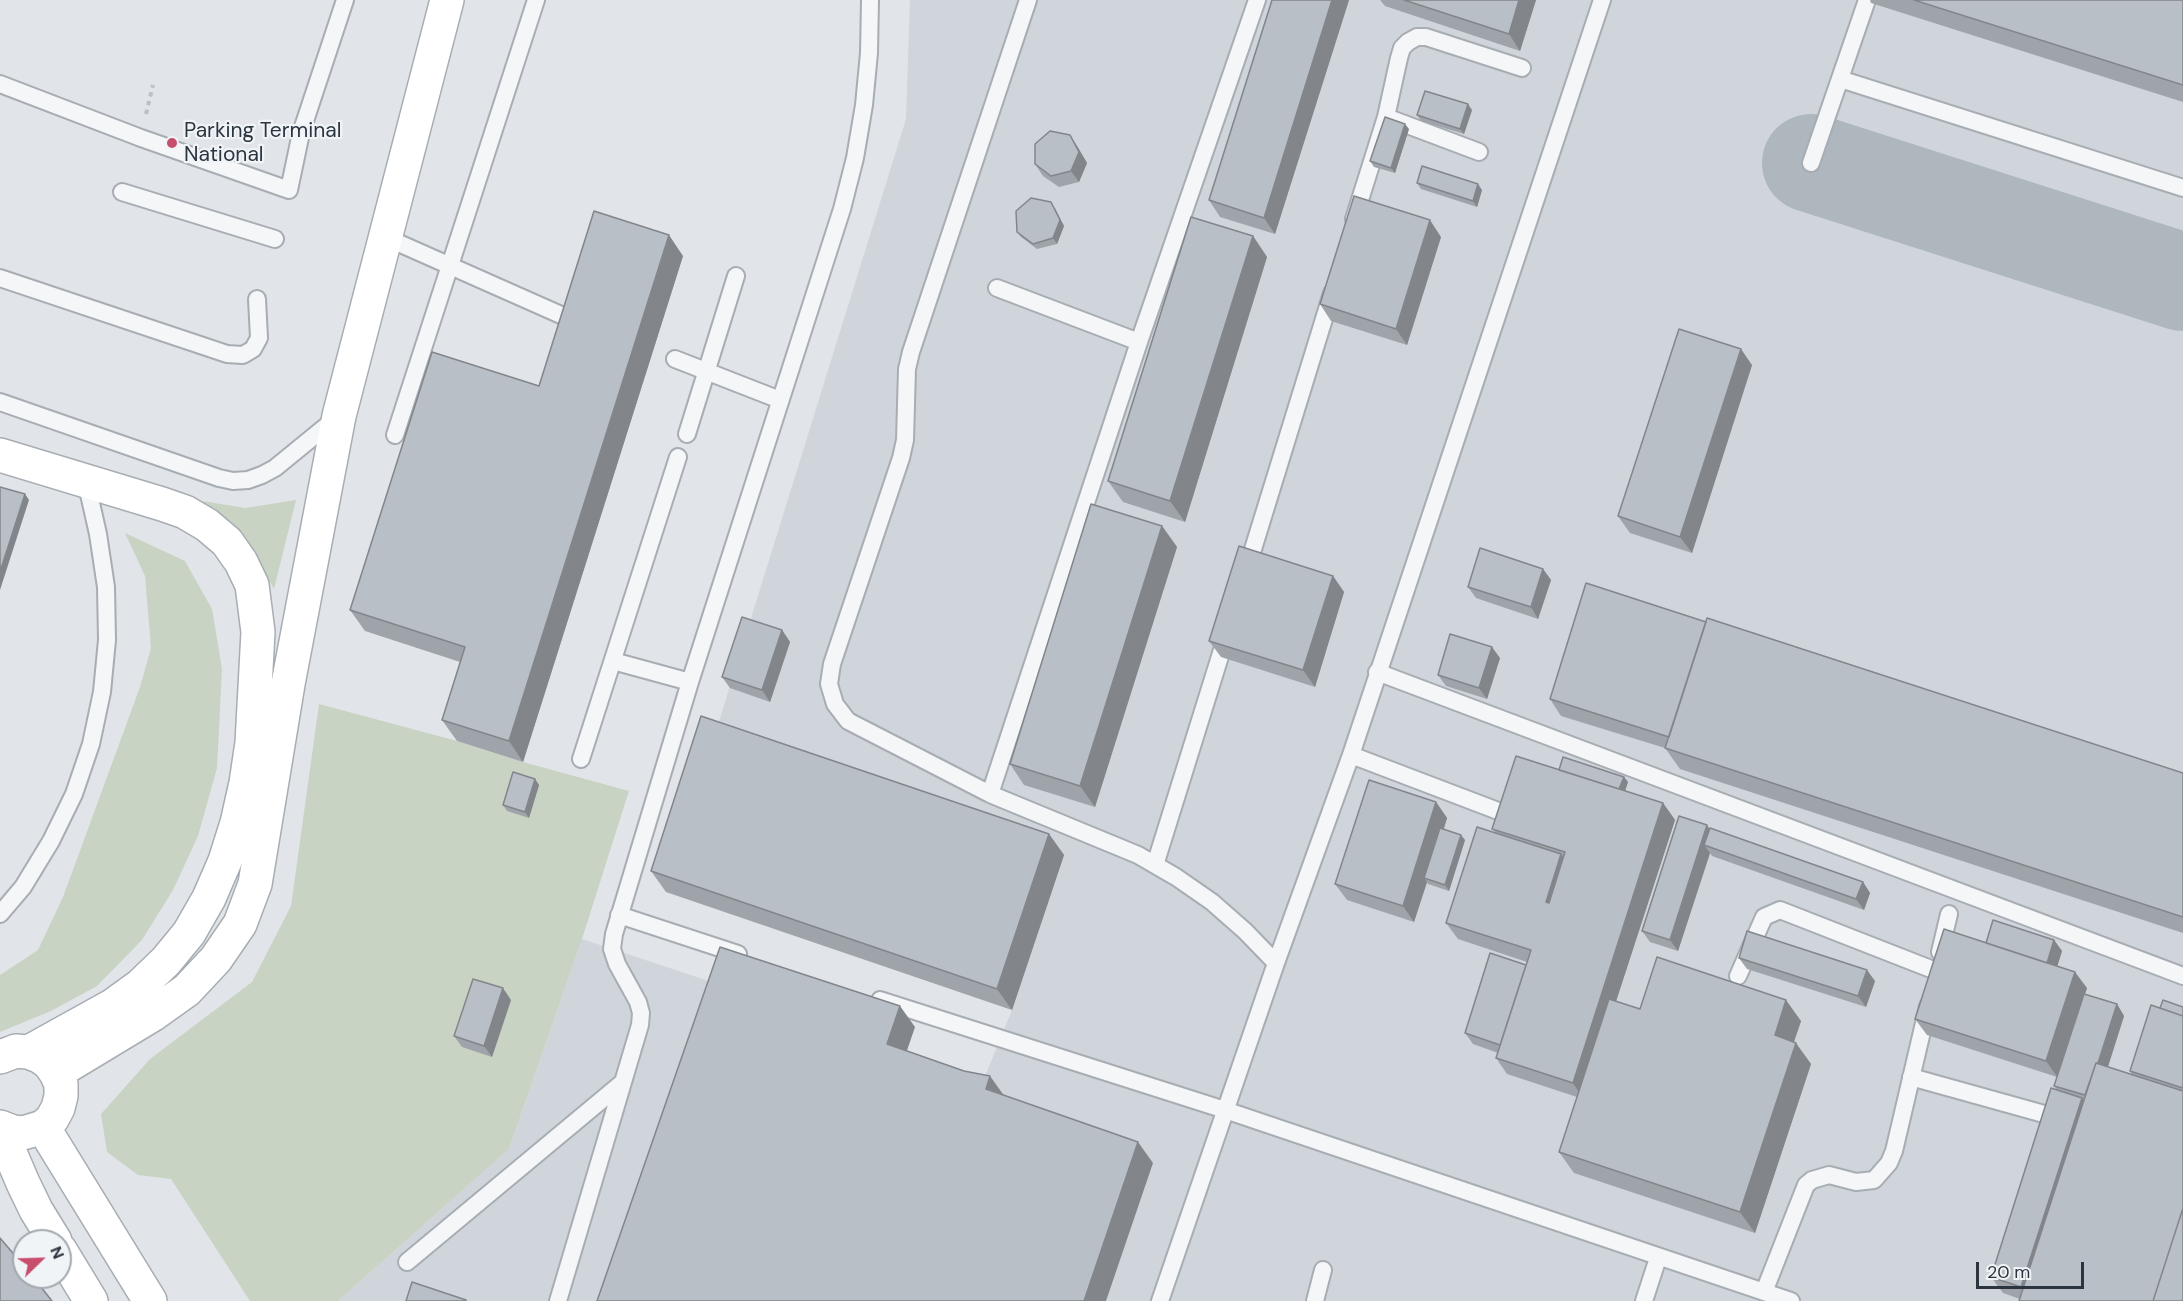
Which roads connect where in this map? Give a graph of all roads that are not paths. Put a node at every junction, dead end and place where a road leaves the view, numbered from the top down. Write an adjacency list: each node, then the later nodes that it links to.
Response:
1 (345, 0): 11 (lane)
2 (447, 0): 18 (street)
3 (536, 0): 20 (lane)
4 (870, 0): 30 (lane)
5 (1028, 0): 45 (lane)
6 (1257, 0): 27 (lane)
7 (1602, 0): 41 (lane)
8 (1866, 0): 10 (lane)
9 (1522, 68): 12 (lane)
10 (1840, 79): 14 (lane); 15 (lane)
11 (0, 84)
12 (1386, 117): 13 (lane); 17 (lane)
13 (1479, 152)
14 (1811, 163)
15 (2183, 188)
16 (122, 192): 19 (lane)
17 (1351, 231)
18 (385, 237): 20 (lane); 32 (street)
19 (275, 239)
20 (450, 267): 26 (lane); 34 (lane)
21 (736, 276): 29 (lane)
22 (1337, 276): 38 (lane)
23 (0, 278): 25 (lane)
24 (997, 288): 27 (lane)
25 (257, 299)
26 (579, 323)
27 (1139, 342): 45 (lane)
28 (675, 359): 29 (lane)
29 (707, 371): 30 (lane); 33 (lane)
30 (780, 400): 42 (lane)
31 (0, 402): 32 (lane)
32 (339, 416): 58 (street)
33 (687, 434)
34 (395, 435)
35 (0, 455): 37 (street)
36 (678, 457): 40 (lane)
37 (86, 481): 48 (lane); 57 (street)
38 (1242, 584)
39 (1231, 619): 47 (lane)
40 (613, 661): 42 (lane); 44 (lane)
41 (1377, 672): 43 (lane); 55 (lane)
42 (690, 682): 50 (lane)
43 (1351, 755): 46 (lane); 52 (lane)
44 (581, 759)
45 (990, 794): 47 (lane)
46 (1506, 814)
47 (1155, 865): 52 (lane)
48 (0, 914)
49 (1949, 914): 53 (lane)
50 (619, 915): 51 (lane); 60 (lane)
51 (753, 959)
52 (1276, 963): 61 (lane)
53 (1936, 971): 54 (lane); 59 (lane)
54 (1738, 976)
55 (2183, 976)
56 (866, 995): 61 (lane)
57 (14, 1055): 58 (street)
58 (56, 1073): 63 (street)
59 (1911, 1077): 62 (lane); 70 (lane)
60 (622, 1083): 67 (lane); 74 (lane)
61 (1225, 1110): 66 (lane); 75 (lane)
62 (2044, 1114)
63 (43, 1127): 64 (street); 73 (street)
64 (2, 1128): 65 (street)
65 (48, 1229)
66 (1658, 1258): 70 (lane); 77 (lane)
67 (407, 1262)
68 (72, 1269): 72 (street)
69 (1323, 1270): 76 (lane)
70 (1764, 1292): 71 (lane)
71 (1786, 1300)
72 (92, 1301)
73 (150, 1301)
74 (558, 1301)
75 (1160, 1301)
76 (1315, 1301)
77 (1644, 1301)

